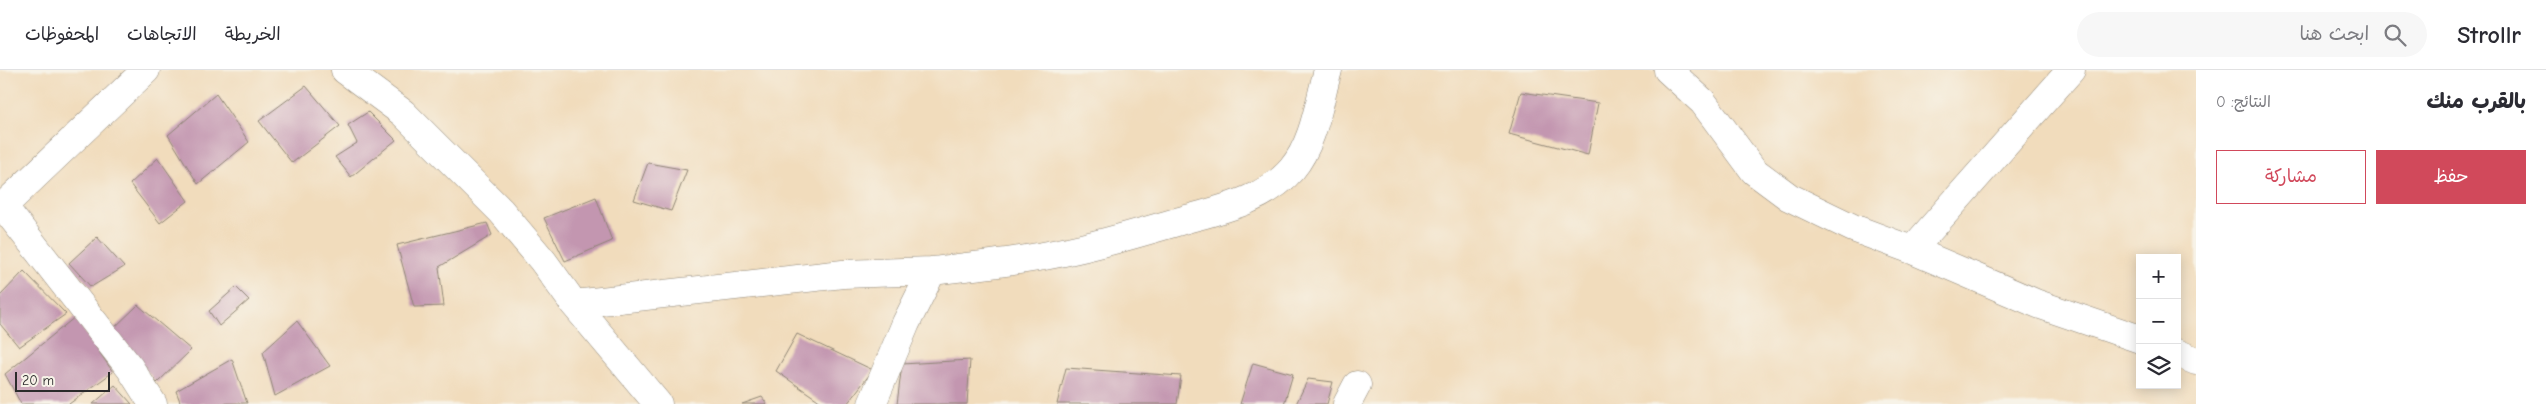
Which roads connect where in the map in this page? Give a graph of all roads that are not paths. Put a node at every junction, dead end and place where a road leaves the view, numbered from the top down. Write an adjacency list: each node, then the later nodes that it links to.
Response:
1 (146, 70): 6 (street)
2 (345, 70): 9 (street)
3 (1328, 70): 8 (street)
4 (1668, 70): 7 (street)
5 (2071, 70): 7 (street)
6 (1, 208): 13 (street)
7 (1912, 250): 10 (street)
8 (932, 272): 9 (street); 15 (street)
9 (574, 304): 14 (street)
10 (2136, 338)
11 (2181, 355): 12 (street)
12 (2196, 361)
13 (153, 404)
14 (658, 404)
15 (872, 404)

